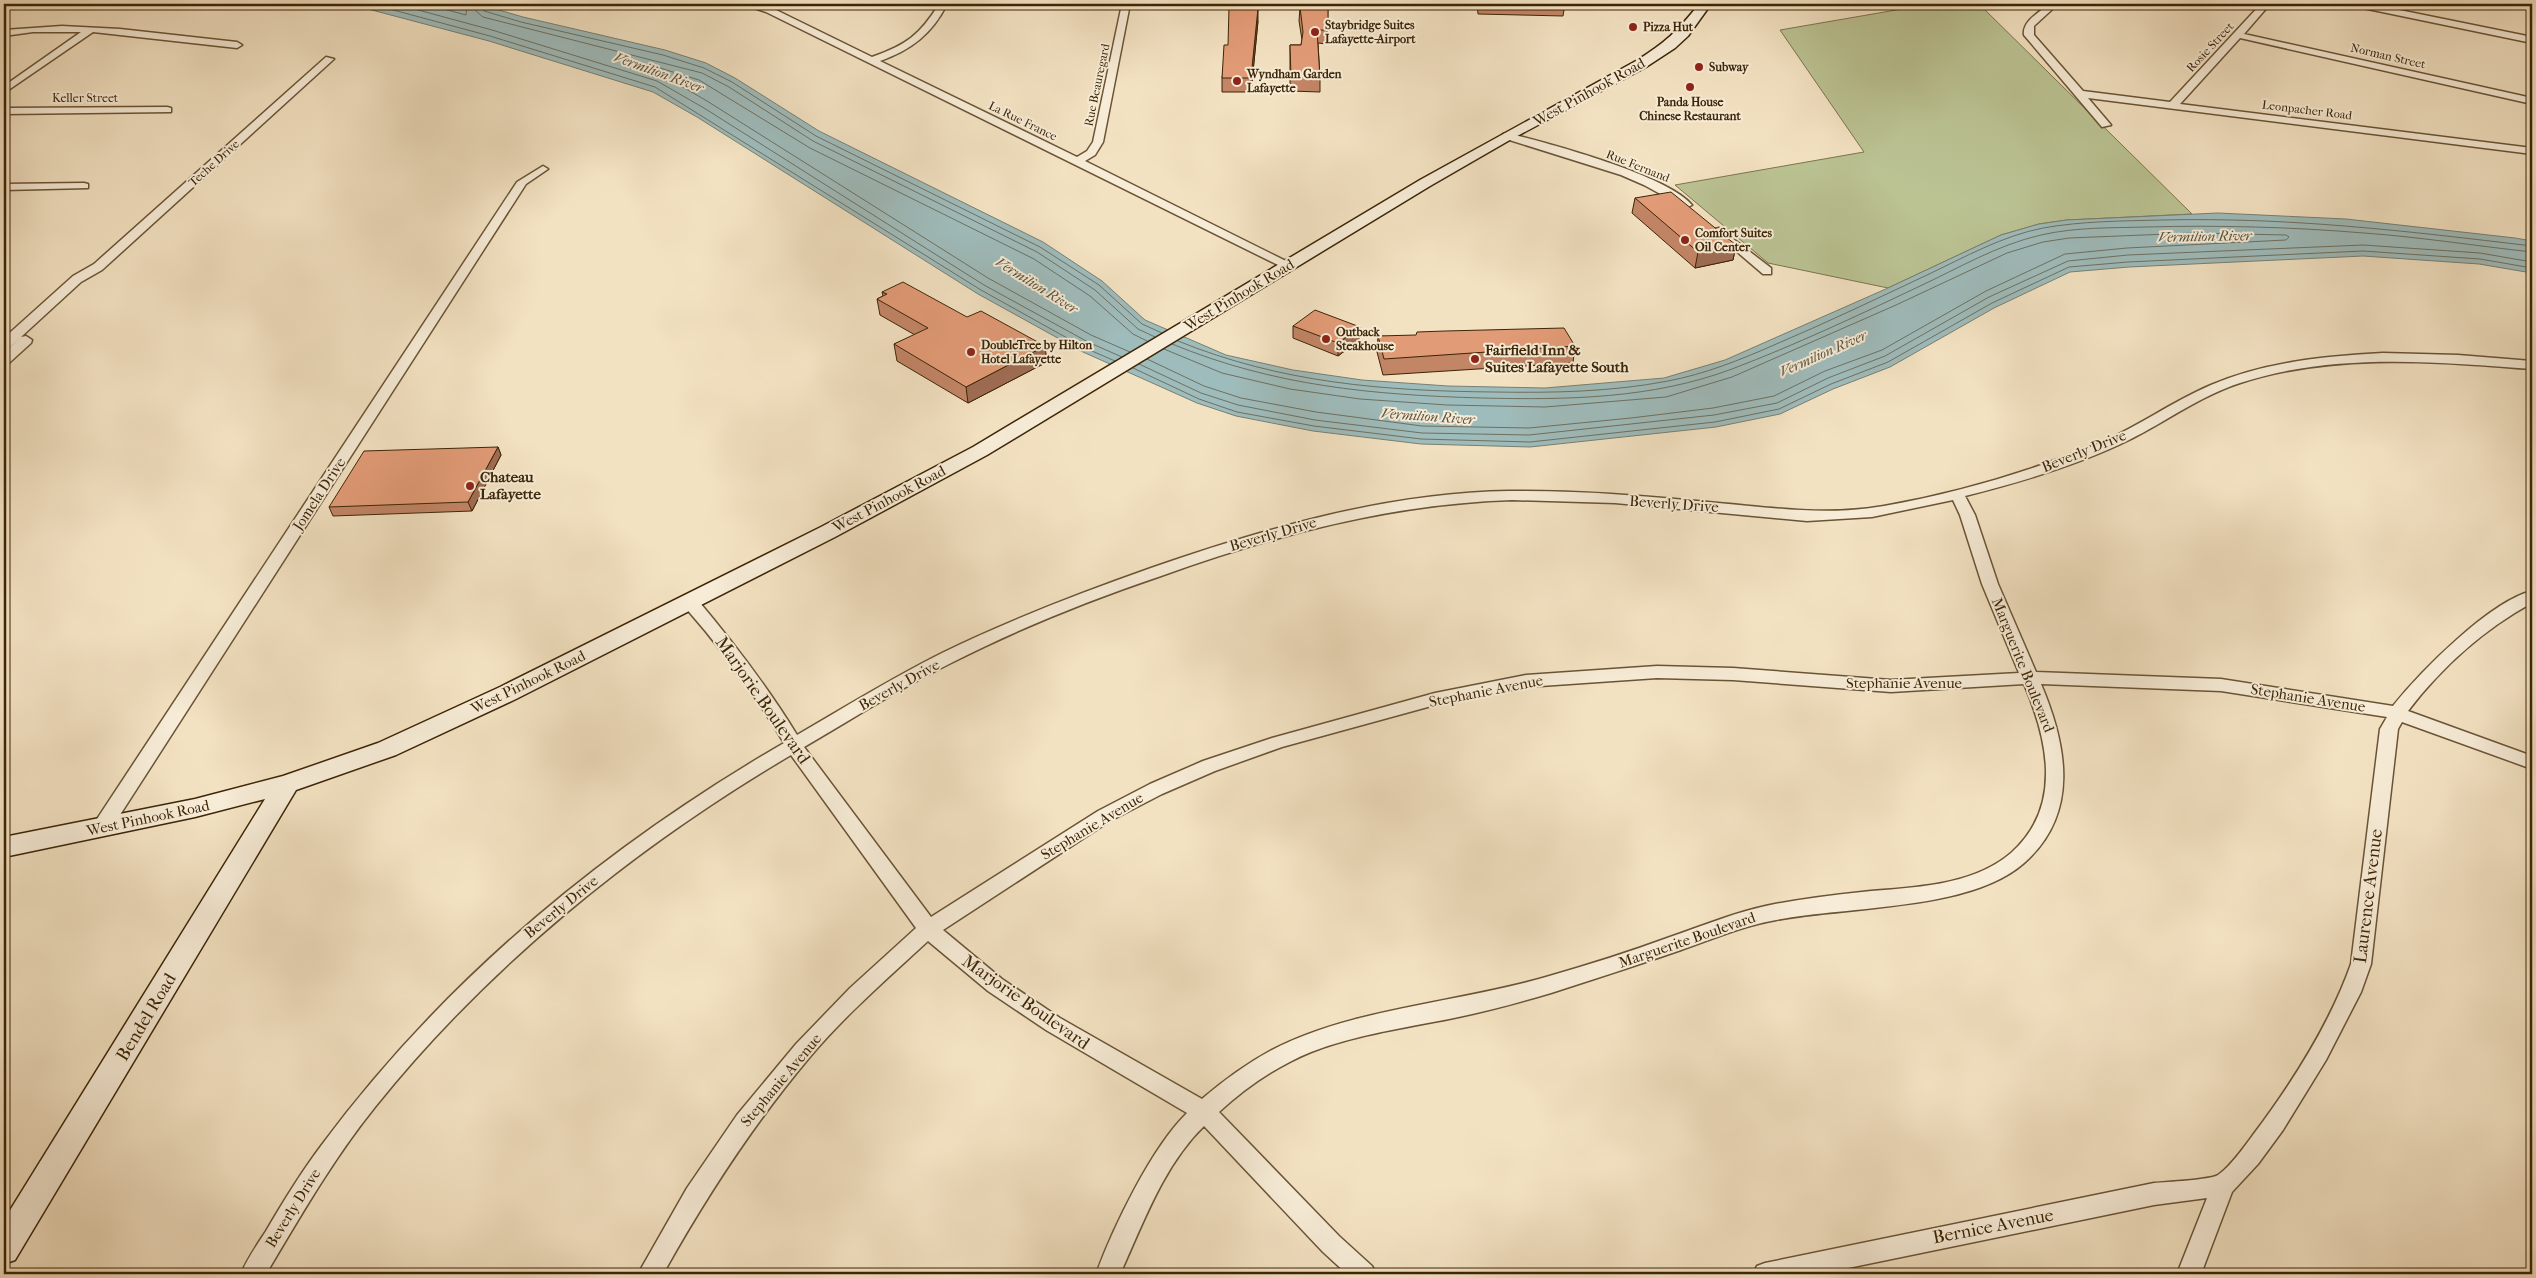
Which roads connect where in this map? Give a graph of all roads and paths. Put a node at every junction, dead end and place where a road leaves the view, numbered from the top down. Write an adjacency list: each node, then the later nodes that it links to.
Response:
1 (746, 4): 8 (street, La Rue France)
2 (943, 4): 16 (street)
3 (1126, 4): 26 (street, Rue Beauregard)
4 (1705, 4): 24 (main road, West Pinhook Road)
5 (2054, 4): 18 (street)
6 (2266, 4): 12 (street, Rosie Street)
7 (2358, 4): 9 (street)
8 (765, 5): 16 (street, La Rue France)
9 (2379, 5): 13 (street)
10 (90, 30): 11 (street); 14 (street); 17 (street)
11 (4, 33)
12 (2238, 35): 19 (street, Norman Street); 20 (street, Rosie Street)
13 (2532, 38)
14 (238, 45)
15 (329, 59): 31 (street, Teche Drive)
16 (872, 60): 26 (street, La Rue France)
17 (4, 90)
18 (2079, 94): 20 (street, Leonpacher Road); 23 (street)
19 (2532, 101)
20 (2172, 106): 25 (street, Leonpacher Road)
21 (167, 110): 22 (street, Keller Street)
22 (4, 111)
23 (2106, 125)
24 (1507, 136): 30 (main road, West Pinhook Road); 32 (street, Rue Fernand)
25 (2532, 151)
26 (1077, 162): 30 (street, La Rue France)
27 (543, 169): 44 (street, Jomela Drive)
28 (84, 186): 29 (street)
29 (4, 187)
30 (1288, 265): 38 (main road, West Pinhook Road)
31 (98, 267): 33 (street, Teche Drive); 34 (street, Teche Drive)
32 (1767, 271)
33 (4, 345)
34 (4, 360)
35 (2532, 365): 36 (street, Beverly Drive)
36 (1957, 495): 39 (street, Marguerite Boulevard); 41 (street, Beverly Drive)
37 (2532, 596): 40 (street, Laurence Avenue)
38 (690, 602): 41 (street, Marjorie Boulevard); 43 (main road, West Pinhook Road)
39 (2029, 678): 40 (street, Stephanie Avenue); 46 (street, Stephanie Avenue); 47 (street, Marguerite Boulevard)
40 (2396, 713): 42 (street, Stephanie Avenue); 48 (street, Laurence Avenue)
41 (793, 744): 46 (street, Marjorie Boulevard); 50 (street, Beverly Drive)
42 (2532, 763)
43 (287, 784): 44 (main road, West Pinhook Road); 49 (main road, Bendel Road)
44 (102, 827): 45 (main road, West Pinhook Road)
45 (4, 847)
46 (928, 930): 47 (street, Marjorie Boulevard); 51 (street, Stephanie Avenue)
47 (1204, 1112): 52 (street, Marguerite Boulevard); 53 (street, Marjorie Boulevard)
48 (2223, 1185): 54 (street, Bernice Avenue); 55 (street, Laurence Avenue)
49 (4, 1248)
50 (253, 1274)
51 (650, 1274)
52 (1108, 1274)
53 (1364, 1274)
54 (1765, 1274)
55 (2189, 1274)

